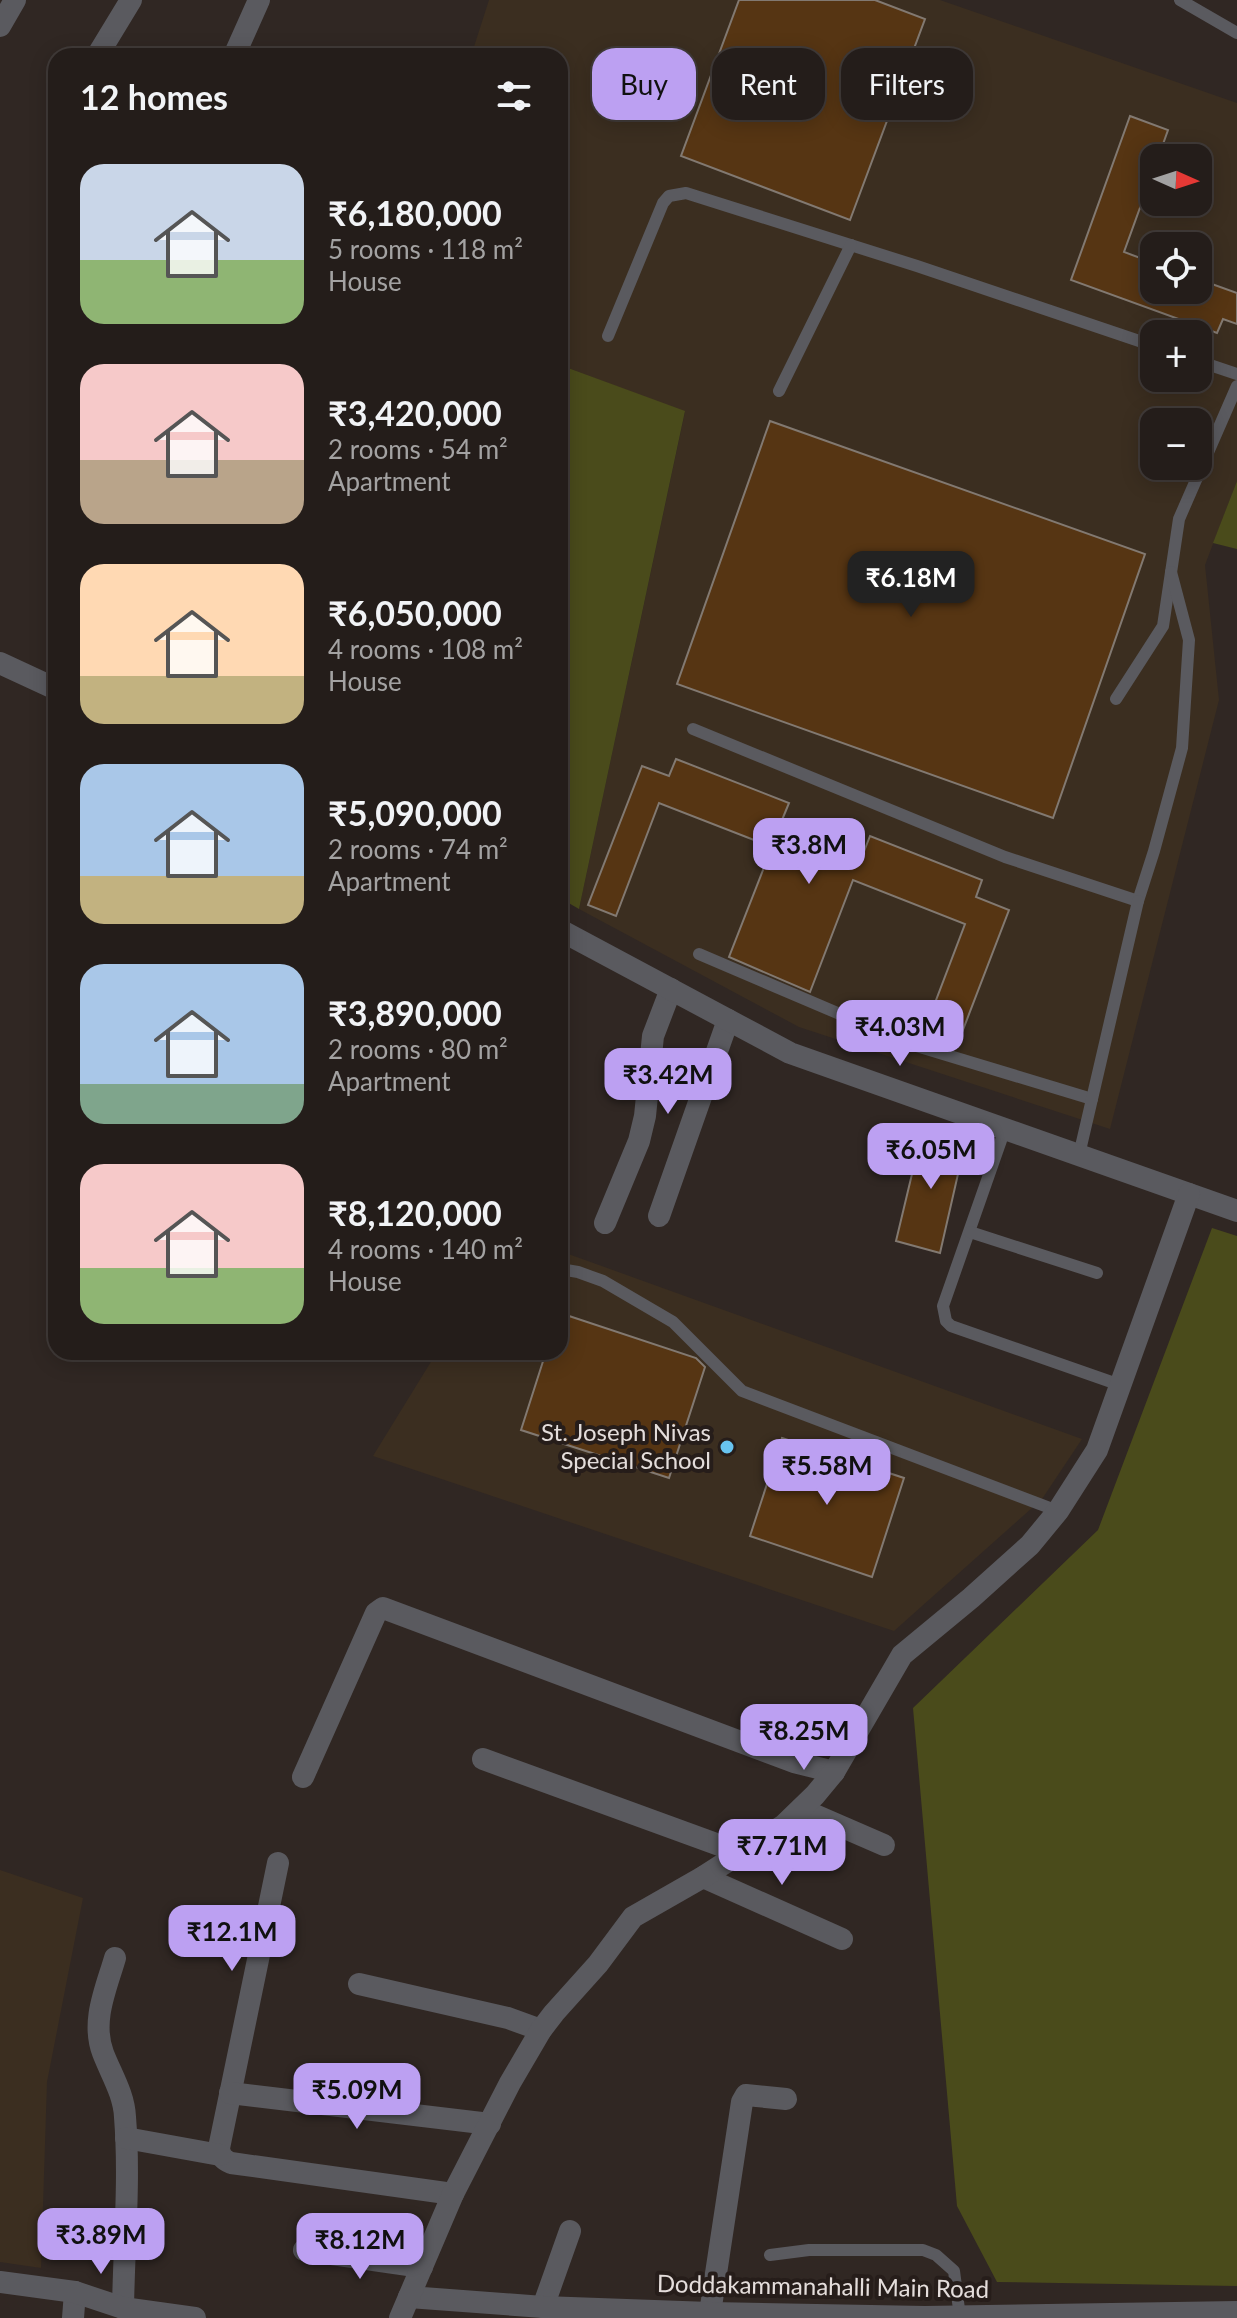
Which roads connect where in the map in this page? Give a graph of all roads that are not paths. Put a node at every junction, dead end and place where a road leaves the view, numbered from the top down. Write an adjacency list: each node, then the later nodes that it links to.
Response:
1 (15, 0): 5 (street)
2 (131, 0): 7 (street)
3 (259, 0): 8 (street)
4 (1180, 0): 6 (lane)
5 (0, 26)
6 (1237, 33)
7 (102, 48)
8 (238, 48)
9 (851, 245): 10 (lane); 11 (lane); 15 (lane)
10 (608, 336)
11 (1140, 341)
12 (1212, 366): 13 (lane)
13 (1237, 374)
14 (1237, 386): 16 (lane)
15 (779, 391)
16 (1171, 572): 19 (lane); 21 (lane)
17 (0, 663): 18 (street)
18 (48, 685)
19 (1116, 699)
20 (693, 729): 21 (lane)
21 (1138, 901): 26 (lane)
22 (568, 934): 24 (street)
23 (699, 954): 26 (lane)
24 (671, 989): 25 (street); 32 (street)
25 (728, 1020): 27 (street); 31 (street)
26 (1092, 1099): 28 (lane)
27 (1005, 1129): 28 (street); 33 (lane)
28 (1079, 1155): 29 (street)
29 (1189, 1194): 30 (street); 36 (street)
30 (1237, 1211)
31 (659, 1216)
32 (605, 1223)
33 (970, 1232): 35 (lane); 36 (lane)
34 (568, 1270): 37 (lane)
35 (1097, 1273)
36 (1120, 1385): 37 (street)
37 (1058, 1511): 39 (street)
38 (483, 1759): 43 (street)
39 (834, 1772): 40 (street); 41 (street)
40 (303, 1777)
41 (801, 1809): 42 (street); 43 (street)
42 (884, 1845)
43 (741, 1853): 45 (street)
44 (278, 1863): 50 (street)
45 (703, 1877): 46 (street); 49 (street)
46 (842, 1939)
47 (115, 1958): 53 (street)
48 (359, 1984): 49 (street)
49 (541, 2030): 52 (street)
50 (230, 2093): 52 (street); 54 (street)
51 (786, 2099): 67 (street)
52 (490, 2124): 55 (street)
53 (126, 2138): 54 (street); 63 (street)
54 (220, 2155): 55 (street)
55 (453, 2194): 59 (street)
56 (570, 2231): 62 (street)
57 (304, 2250): 59 (street)
58 (770, 2255): 68 (lane)
59 (422, 2267): 64 (street)
60 (0, 2282): 61 (street)
61 (75, 2292): 63 (street); 69 (street)
62 (543, 2307): 64 (street, Doddakammanahalli Main Road); 66 (street, Doddakammanahalli Main Road)
63 (123, 2308): 70 (street)
64 (404, 2308)
65 (1237, 2312): 68 (street, Doddakammanahalli Main Road)
66 (578, 2313): 67 (street, Doddakammanahalli Main Road)
67 (710, 2316): 68 (street, Doddakammanahalli Main Road)
68 (960, 2317)
69 (73, 2318)
70 (195, 2318)

